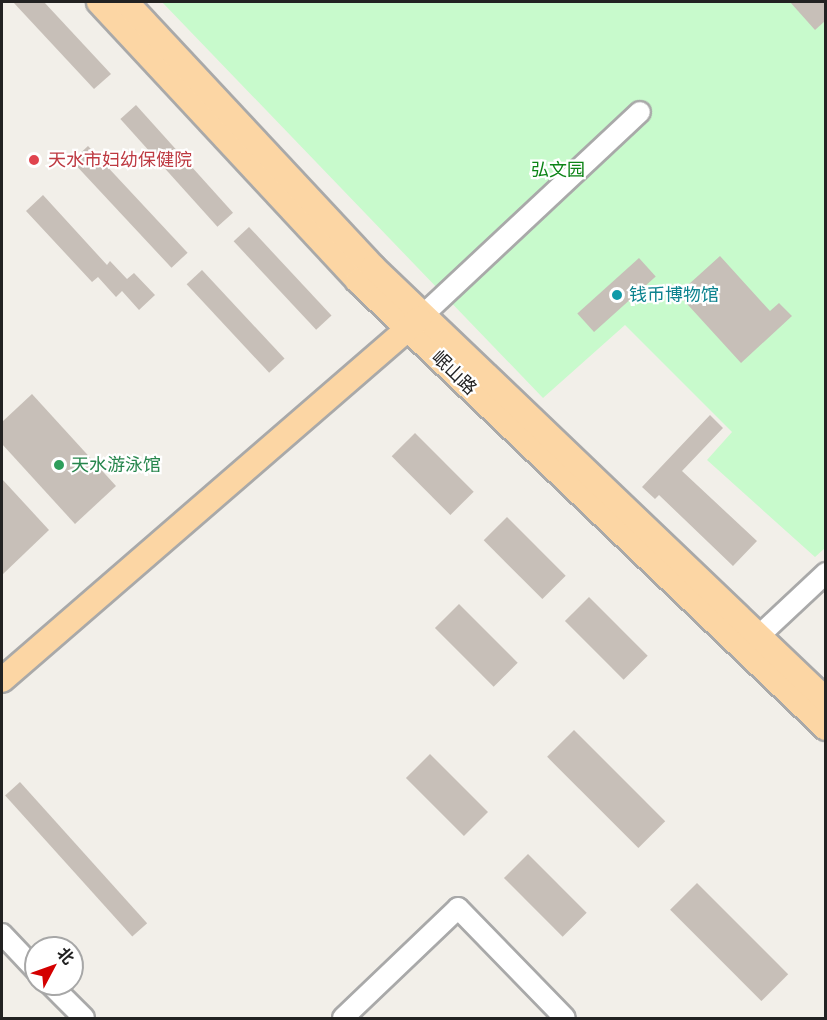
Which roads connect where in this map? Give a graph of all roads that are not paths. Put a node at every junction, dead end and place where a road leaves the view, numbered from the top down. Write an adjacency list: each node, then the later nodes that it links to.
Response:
1 (99, 2): 4 (main road, 岷山路)
2 (126, 2): 4 (main road, 岷山路)
3 (640, 112): 4 (street)
4 (415, 322): 6 (main road, 岷山路); 7 (main road)
5 (825, 573): 6 (street)
6 (752, 643): 8 (main road, 岷山路); 9 (main road, 岷山路)
7 (2, 680)
8 (825, 700)
9 (825, 728)
10 (2, 934): 11 (street)
11 (24, 957)
12 (62, 996): 13 (street)
13 (84, 1018)
14 (343, 1018): 15 (street)
15 (565, 1018)

